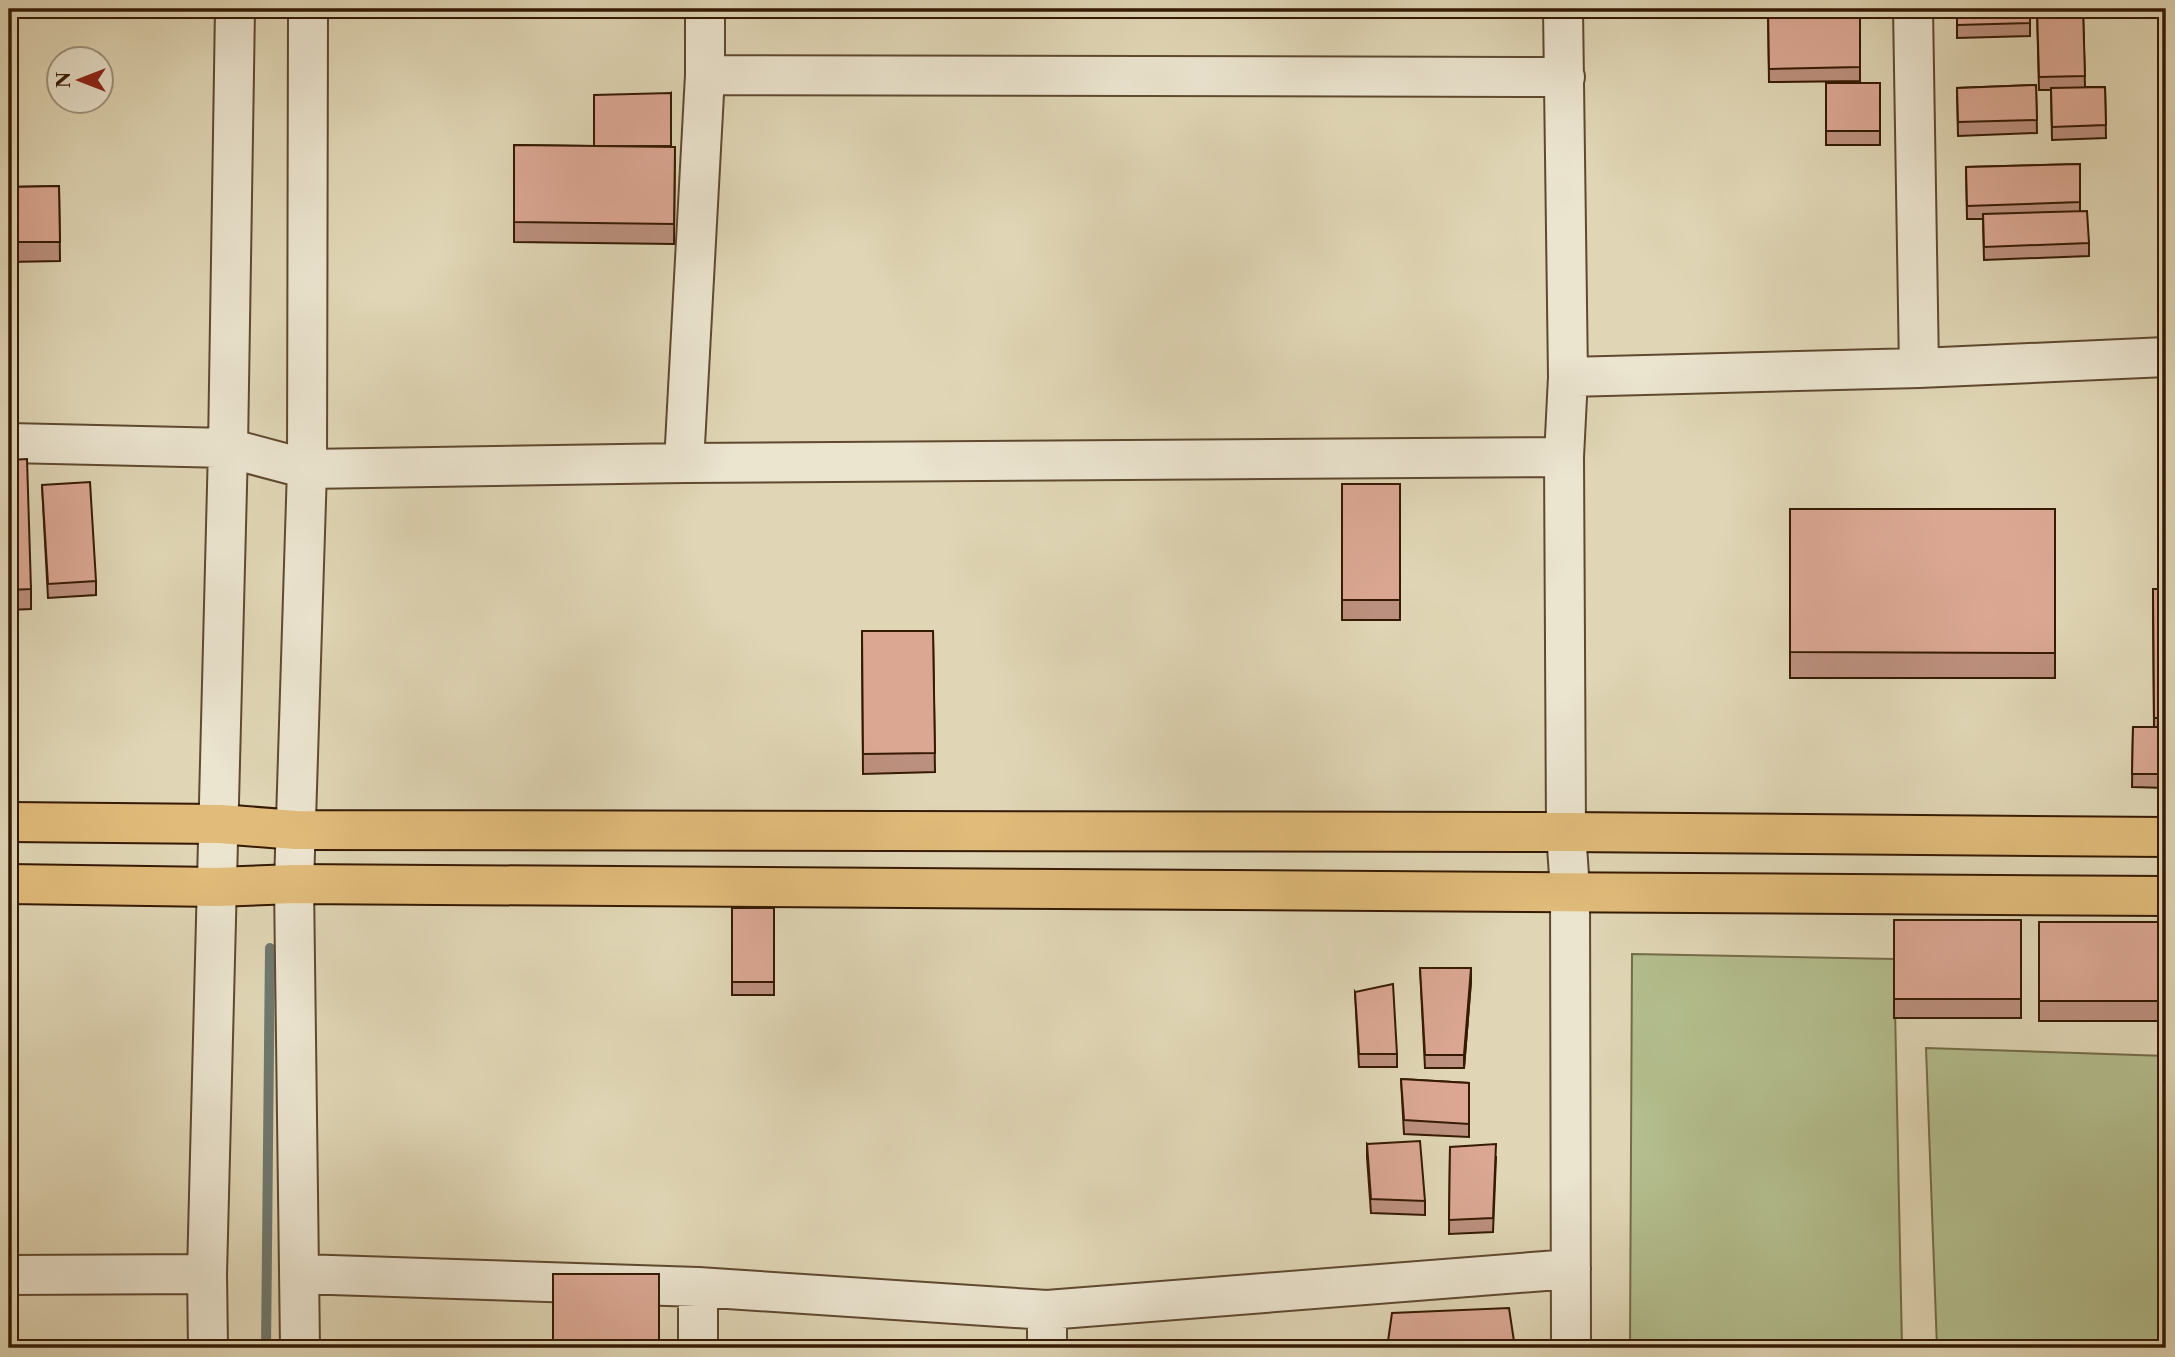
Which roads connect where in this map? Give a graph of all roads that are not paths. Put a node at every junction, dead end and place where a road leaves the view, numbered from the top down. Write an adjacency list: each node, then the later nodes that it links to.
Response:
1 (235, 9): 12 (street)
2 (308, 9): 15 (street)
3 (705, 9): 6 (street)
4 (1563, 9): 7 (street)
5 (1913, 9): 9 (street)
6 (705, 75): 7 (street); 14 (street)
7 (1565, 77): 10 (street)
8 (2166, 357): 9 (street)
9 (1919, 368): 10 (street)
10 (1568, 377): 13 (street)
11 (9, 443): 12 (street)
12 (228, 448): 15 (street); 17 (street)
13 (1564, 457): 14 (street); 19 (street)
14 (684, 463): 15 (street)
15 (307, 469): 18 (street)
16 (9, 822): 17 (main road)
17 (219, 824): 18 (main road); 23 (street)
18 (296, 830): 19 (main road); 22 (street)
19 (1566, 832): 20 (main road); 24 (street)
20 (2166, 838)
21 (9, 884): 23 (main road)
22 (294, 884): 23 (main road); 24 (main road); 28 (street)
23 (217, 887): 27 (street)
24 (1570, 890): 25 (main road); 26 (street)
25 (2166, 895)
26 (1571, 1269): 31 (street); 36 (street)
27 (207, 1274): 29 (street); 32 (street)
28 (300, 1274): 30 (street); 33 (street)
29 (9, 1275)
30 (698, 1287): 31 (street); 34 (street)
31 (1047, 1310): 35 (street)
32 (208, 1348)
33 (300, 1348)
34 (698, 1348)
35 (1047, 1348)
36 (1571, 1348)

